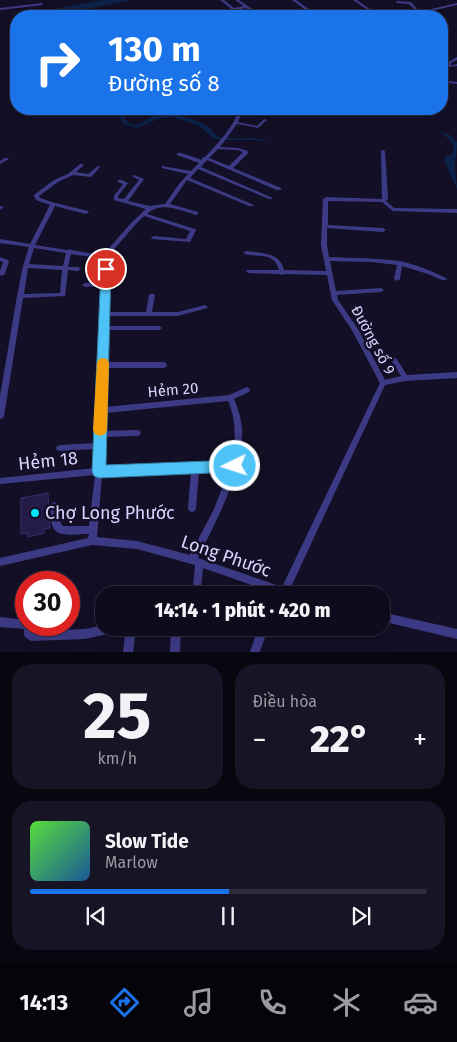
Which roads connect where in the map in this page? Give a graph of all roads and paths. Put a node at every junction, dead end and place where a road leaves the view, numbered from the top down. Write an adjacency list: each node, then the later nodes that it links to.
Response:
1 (223, 0): 10 (street)
2 (237, 0): 8 (street)
3 (294, 0): 12 (street)
4 (355, 0): 13 (street)
5 (397, 2): 14 (street)
6 (42, 4): 9 (street)
7 (457, 4): 15 (street)
8 (247, 7): 10 (street); 11 (street)
9 (0, 9)
10 (233, 9)
11 (253, 10)
12 (308, 10)
13 (368, 10)
14 (416, 10)
15 (428, 10)
16 (457, 58): 17 (street)
17 (449, 65): 18 (street)
18 (457, 65)
19 (239, 115): 21 (street)
20 (265, 120): 21 (street)
21 (237, 122): 22 (street)
22 (219, 146): 26 (street); 32 (street)
23 (383, 150): 41 (street)
24 (179, 154): 26 (street)
25 (7, 159): 27 (street)
26 (204, 160): 31 (street); 32 (street)
27 (0, 163)
28 (82, 165): 33 (street)
29 (98, 166): 33 (street)
30 (164, 167): 34 (street)
31 (197, 167): 34 (street); 39 (street)
32 (230, 168): 38 (street)
33 (73, 172): 42 (street)
34 (192, 173): 36 (street)
35 (134, 176): 40 (street)
36 (186, 178): 43 (street); 44 (street)
37 (120, 181): 40 (street)
38 (279, 189)
39 (271, 198)
40 (125, 201): 45 (street)
41 (383, 201): 46 (street, Đường số 9); 50 (street, Đường số 9)
42 (53, 204): 47 (street); 54 (street)
43 (251, 205)
44 (168, 206): 45 (street); 48 (street)
45 (150, 208): 49 (street)
46 (457, 211)
47 (86, 212)
48 (196, 213)
49 (143, 214): 52 (street); 57 (street)
50 (325, 226): 51 (street); 59 (street, Đường số 9)
51 (383, 230)
52 (154, 238)
53 (0, 241): 54 (street)
54 (32, 246): 55 (street); 61 (street)
55 (69, 251): 57 (street); 62 (street)
56 (246, 253): 65 (street)
57 (108, 258): 70 (street)
58 (0, 259): 67 (street)
59 (327, 259): 60 (street); 66 (street, Đường số 9)
60 (400, 263): 68 (street); 69 (street)
61 (26, 266): 62 (street); 75 (street)
62 (65, 268): 63 (street); 75 (street)
63 (78, 270)
64 (249, 271): 65 (street)
65 (282, 273): 66 (street)
66 (329, 273): 73 (street, Đường số 9)
67 (2, 274)
68 (396, 279)
69 (444, 279)
70 (106, 284): 71 (street); 77 (street)
71 (85, 285)
72 (381, 290): 73 (street)
73 (334, 293): 86 (street, Đường số 9)
74 (152, 295): 78 (street)
75 (20, 296): 90 (street)
76 (205, 307): 78 (street)
77 (104, 314): 78 (street); 79 (street)
78 (149, 314)
79 (104, 328): 80 (street); 82 (street)
80 (159, 328)
81 (394, 360): 85 (street)
82 (103, 365): 83 (street); 89 (street)
83 (164, 365)
84 (457, 376): 85 (street)
85 (405, 378): 86 (street)
86 (383, 383): 107 (street, Đường số 9)
87 (247, 390): 88 (street, Hẻm 20)
88 (230, 398): 89 (street, Hẻm 20); 95 (street)
89 (101, 410): 92 (street)
90 (0, 416)
91 (138, 433): 92 (street)
92 (100, 434): 93 (street)
93 (99, 446): 94 (street); 97 (street)
94 (60, 448)
95 (235, 466): 96 (street, Hẻm 18); 104 (street)
96 (195, 469): 97 (street, Hẻm 18); 100 (street)
97 (99, 471): 98 (street, Hẻm 18); 101 (street)
98 (0, 482)
99 (55, 506): 101 (street)
100 (192, 508)
101 (93, 530): 102 (street)
102 (92, 541): 103 (street, Long Phước); 104 (street, Long Phước)
103 (0, 562)
104 (196, 562): 105 (street); 106 (street, Long Phước)
105 (197, 586)
106 (259, 586)
107 (282, 586)
108 (390, 618): 113 (street)
109 (0, 622): 110 (street)
110 (15, 624)
111 (95, 632): 112 (street)
112 (80, 634)
113 (457, 634)
114 (130, 636): 117 (street)
115 (176, 636): 118 (street)
116 (260, 636): 119 (street)
117 (128, 652)
118 (175, 652)
119 (255, 652)

